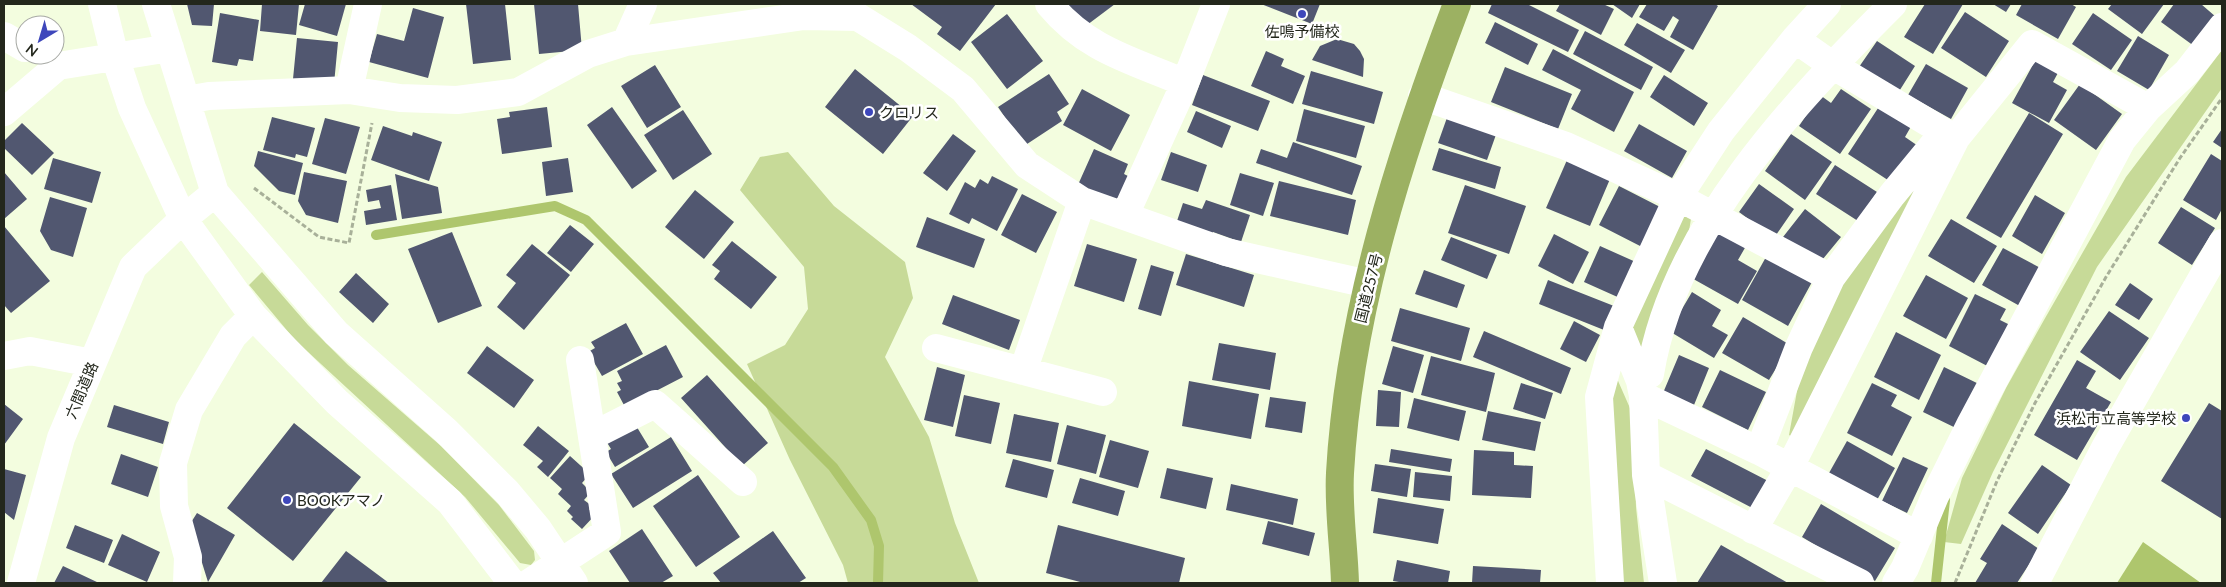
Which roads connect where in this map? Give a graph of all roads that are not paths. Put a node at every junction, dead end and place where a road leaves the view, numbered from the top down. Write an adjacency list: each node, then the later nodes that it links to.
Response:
1 (102, 4): 16 (street)
2 (156, 4): 15 (street)
3 (368, 4): 21 (street)
4 (643, 4): 14 (street)
5 (1049, 4): 20 (street)
6 (1216, 4): 20 (street)
7 (1457, 4): 22 (highway, 国道257号)
8 (1827, 4): 12 (street)
9 (1893, 4): 19 (street)
10 (2222, 27): 24 (street)
11 (4, 36): 13 (street)
12 (1795, 39): 19 (street); 28 (street)
13 (15, 42)
14 (626, 42): 21 (street); 29 (street)
15 (170, 48): 16 (street); 23 (street)
16 (116, 57): 17 (street); 32 (street)
17 (65, 59)
18 (44, 65): 25 (street)
19 (1832, 65): 26 (street); 31 (street)
20 (1185, 83): 30 (street)
21 (349, 90): 23 (street)
22 (1422, 96): 28 (street); 35 (highway, 国道257号)
23 (186, 100): 27 (street)
24 (2148, 108): 26 (street); 51 (street)
25 (4, 112)
26 (1950, 135): 34 (street); 47 (street)
27 (215, 193): 32 (street, 六間道路); 52 (street)
28 (1678, 196): 31 (street); 37 (street)
29 (1082, 201): 30 (street); 42 (street)
30 (1126, 215): 35 (street)
31 (1712, 216): 34 (street); 43 (street)
32 (183, 219): 36 (street); 41 (street, 六間道路)
33 (2222, 243): 62 (street)
34 (1831, 278): 46 (street)
35 (1368, 284): 57 (highway, 国道257号)
36 (253, 316): 54 (street); 55 (street)
37 (1618, 327): 43 (street); 58 (street)
38 (936, 348): 42 (street)
39 (4, 356): 41 (street)
40 (580, 360): 45 (street)
41 (92, 364): 53 (street, 六間道路)
42 (1023, 371): 44 (street)
43 (1642, 389): 46 (street); 48 (street)
44 (1103, 392)
45 (592, 436): 49 (street); 52 (street)
46 (1759, 451): 47 (street)
47 (1790, 467): 50 (street); 51 (street)
48 (1646, 474): 50 (street); 59 (street)
49 (743, 482)
50 (1753, 530): 60 (street)
51 (1918, 536): 61 (street)
52 (568, 572): 56 (street)
53 (20, 583)
54 (187, 583)
55 (512, 583)
56 (529, 583)
57 (1345, 583)
58 (1610, 583)
59 (1663, 583)
60 (1860, 583)
61 (1896, 583)
62 (2036, 583)

